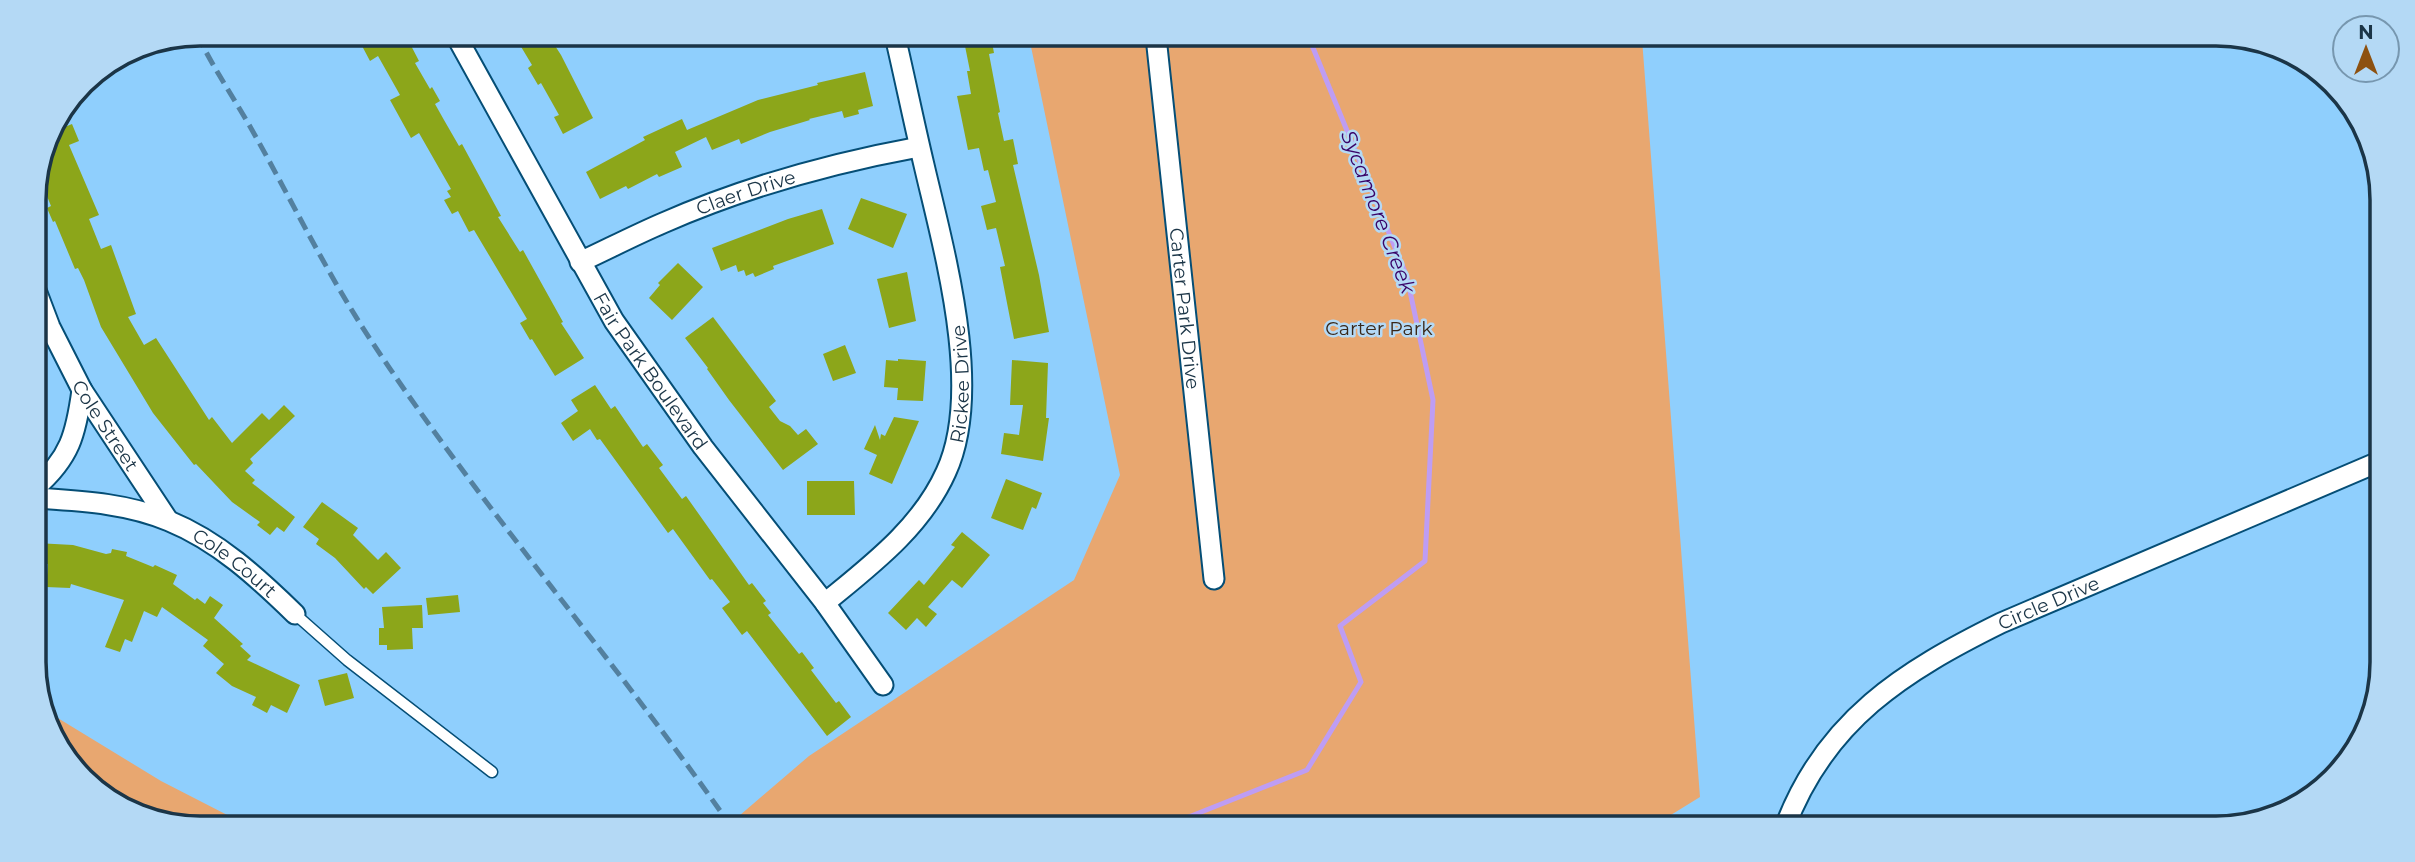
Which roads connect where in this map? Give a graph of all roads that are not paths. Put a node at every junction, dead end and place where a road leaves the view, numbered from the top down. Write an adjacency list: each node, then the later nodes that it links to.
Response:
1 (462, 46): 5 (street, Fair Park Boulevard)
2 (897, 46): 4 (street, Rickee Drive)
3 (1157, 46): 12 (street, Carter Park Drive)
4 (919, 147): 5 (street, Claer Drive); 13 (street, Rickee Drive)
5 (580, 262): 13 (street, Fair Park Boulevard)
6 (46, 316): 7 (street, Cole Street)
7 (82, 390): 9 (street); 11 (street, Cole Street)
8 (2370, 466): 17 (street, Circle Drive)
9 (46, 479)
10 (46, 499): 11 (street)
11 (167, 520): 14 (street, Cole Court)
12 (1214, 579)
13 (825, 603): 15 (street, Fair Park Boulevard)
14 (295, 614): 16 (lane)
15 (883, 685)
16 (492, 772)
17 (1791, 816)

